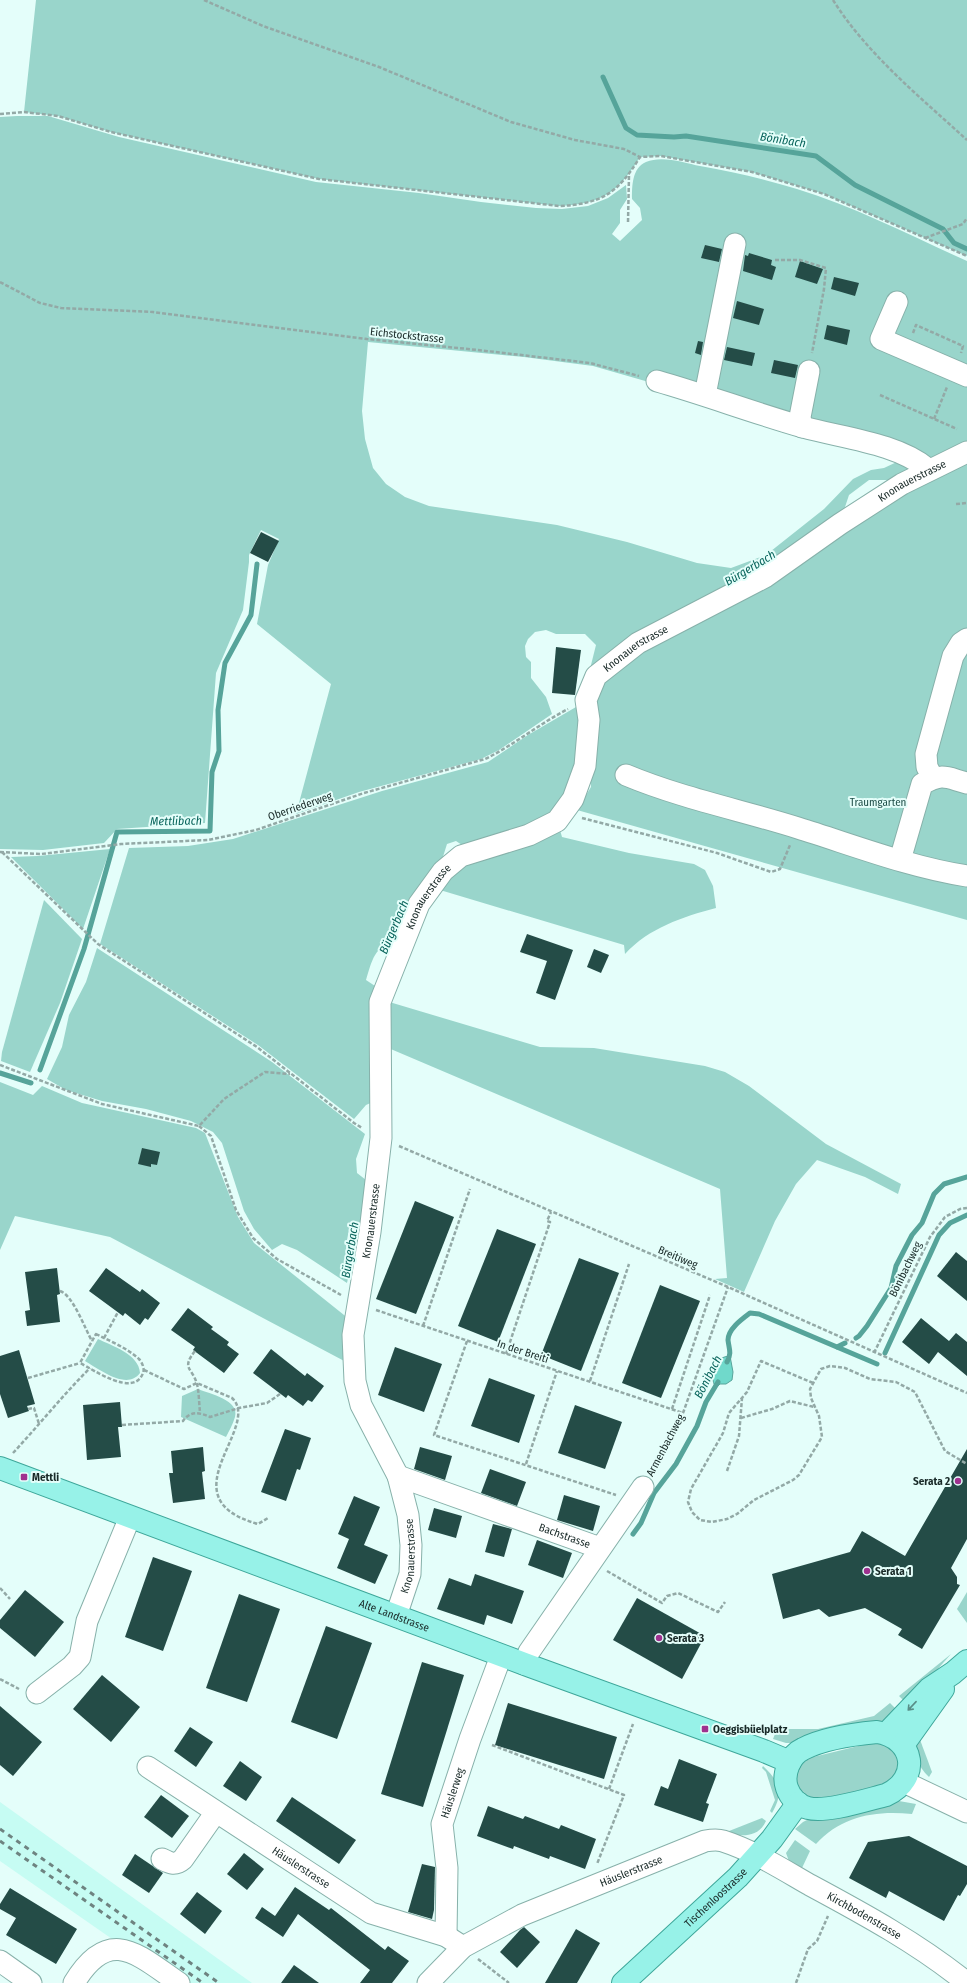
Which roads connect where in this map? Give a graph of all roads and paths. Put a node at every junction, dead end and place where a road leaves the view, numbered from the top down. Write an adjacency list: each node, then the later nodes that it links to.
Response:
1 (204, 0): 5 (path)
2 (833, 0): 4 (path)
3 (0, 114): 6 (path)
4 (967, 140)
5 (640, 157): 6 (path); 9 (path)
6 (629, 174): 8 (path)
7 (967, 218): 9 (path)
8 (628, 222)
9 (925, 238): 11 (path)
10 (735, 244): 18 (street)
11 (967, 256)
12 (775, 260): 15 (path)
13 (0, 282): 17 (path, Eichstockstrasse)
14 (897, 302): 16 (street)
15 (809, 371): 20 (street)
16 (967, 376)
17 (657, 381): 18 (street)
18 (705, 395): 20 (street)
19 (880, 395): 21 (path)
20 (802, 427): 23 (street)
21 (957, 429)
22 (967, 452): 23 (street, Knonauerstrasse)
23 (928, 469): 27 (street, Knonauerstrasse)
24 (967, 503): 25 (path)
25 (956, 504)
26 (967, 639): 29 (street)
27 (586, 700): 31 (street, Knonauerstrasse); 33 (path, Oberriederweg)
28 (626, 775): 32 (street)
29 (933, 778): 30 (street); 34 (street)
30 (967, 783)
31 (565, 811): 32 (path); 39 (street, Knonauerstrasse)
32 (797, 827): 34 (street)
33 (1, 852): 37 (path, Breitiweg)
34 (900, 860): 35 (street)
35 (967, 876)
36 (0, 1065): 38 (path)
37 (291, 1074): 38 (path); 39 (path, Breitiweg)
38 (199, 1126): 47 (path, In der Breiti)
39 (381, 1138): 42 (path, Breitiweg); 47 (street, Knonauerstrasse)
40 (470, 1189): 49 (path)
41 (967, 1208): 54 (path, Bönibachweg)
42 (551, 1212): 44 (path, Breitiweg); 55 (path)
43 (629, 1264): 61 (path)
44 (728, 1287): 54 (path, Breitiweg); 72 (path, Armenbachweg)
45 (60, 1291): 51 (path)
46 (710, 1295): 70 (path)
47 (357, 1304): 49 (path, In der Breiti); 80 (street, Knonauerstrasse)
48 (118, 1312): 50 (path)
49 (424, 1326): 52 (path, In der Breiti)
50 (104, 1338): 51 (path); 58 (path)
51 (92, 1341): 56 (path)
52 (467, 1341): 55 (path, In der Breiti); 77 (path)
53 (195, 1351): 62 (path)
54 (874, 1353): 64 (path, Breitiweg)
55 (506, 1354): 59 (path, In der Breiti)
56 (80, 1363): 57 (path); 60 (path)
57 (90, 1368): 58 (path); 74 (path)
58 (144, 1370): 62 (path)
59 (557, 1371): 61 (path, In der Breiti); 77 (path)
60 (28, 1378)
61 (590, 1382): 70 (path, In der Breiti)
62 (197, 1383): 68 (path); 71 (path)
63 (813, 1383): 66 (path); 67 (path); 78 (path)
64 (967, 1393)
65 (280, 1394): 68 (path)
66 (742, 1397): 67 (path); 73 (path)
67 (814, 1406): 73 (path)
68 (239, 1408): 71 (path); 83 (path)
69 (28, 1409): 74 (path)
70 (672, 1409): 72 (path, In der Breiti)
71 (200, 1412): 75 (path)
72 (683, 1413): 81 (path, Armenbachweg)
73 (741, 1418): 79 (path)
74 (39, 1424): 76 (path)
75 (122, 1425)
76 (5, 1462): 82 (main road, Alte Landstrasse)
77 (526, 1464): 81 (path)
78 (967, 1464)
79 (727, 1471)
80 (398, 1476): 84 (street, Bachstrasse); 89 (street, Knonauerstrasse)
81 (638, 1493): 84 (street)
82 (130, 1517): 89 (main road, Alte Landstrasse); 93 (street)
83 (268, 1518)
84 (600, 1548): 91 (street, Bachstrasse)
85 (607, 1571): 88 (path)
86 (0, 1588): 87 (path)
87 (10, 1599)
88 (725, 1602)
89 (396, 1616): 90 (main road, Alte Landstrasse)
90 (501, 1656): 91 (main road, Alte Landstrasse); 108 (street, Häuslerweg)
91 (524, 1664): 97 (main road, Alte Landstrasse)
92 (960, 1667): 95 (main road)
93 (37, 1694)
94 (634, 1720): 100 (path)
95 (895, 1739): 97 (main road); 99 (main road)
96 (492, 1745): 100 (path)
97 (790, 1762): 101 (main road)
98 (148, 1768): 102 (street, Häuslerstrasse)
99 (904, 1782): 101 (main road); 103 (street)
100 (609, 1789): 106 (path)
101 (798, 1803): 104 (main road, Tischenloostrasse)
102 (216, 1812): 105 (street); 108 (street, Häuslerstrasse)
103 (967, 1812)
104 (758, 1856): 108 (street, Häuslerstrasse); 115 (main road, Tischenloostrasse); 117 (street, Kirchbodenstrasse)
105 (162, 1859)
106 (595, 1871)
107 (829, 1915): 116 (path)
108 (455, 1942): 113 (street, Häuslerstrasse); 114 (path)
109 (0, 1961): 110 (street)
110 (31, 1983)
111 (74, 1983): 112 (street)
112 (180, 1983)
113 (428, 1983)
114 (508, 1983)
115 (623, 1983)
116 (796, 1983)
117 (967, 1983)

